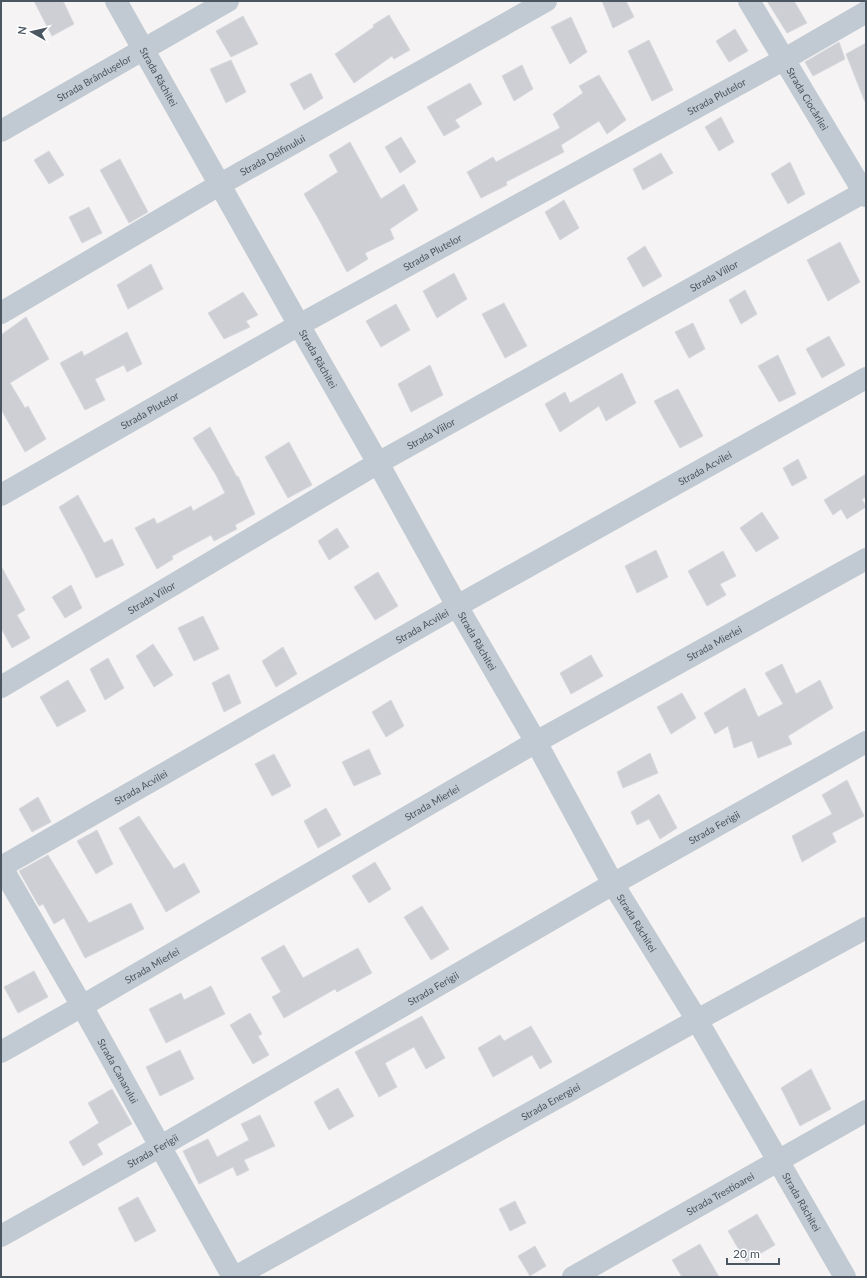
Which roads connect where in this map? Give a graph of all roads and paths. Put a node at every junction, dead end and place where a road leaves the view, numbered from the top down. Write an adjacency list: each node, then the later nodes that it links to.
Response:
1 (116, 1): 6 (street, Strada Răchitei)
2 (228, 1): 6 (street, Strada Brândușelor)
3 (546, 1): 9 (street, Strada Delfinului)
4 (749, 1): 7 (street, Strada Ciocârliei)
5 (866, 12): 7 (street, Strada Plutelor)
6 (143, 49): 8 (street, Strada Brândușelor); 9 (street, Strada Răchitei)
7 (783, 60): 10 (street, Strada Ciocârliei); 12 (street, Strada Plutelor)
8 (1, 131)
9 (219, 185): 11 (street, Strada Delfinului); 12 (street, Strada Răchitei)
10 (865, 193): 14 (street, Strada Viilor)
11 (1, 313)
12 (299, 325): 14 (street, Strada Răchitei); 15 (street, Strada Plutelor)
13 (866, 378): 17 (street, Strada Acvilei)
14 (378, 463): 17 (street, Strada Răchitei); 18 (street, Strada Viilor)
15 (1, 495)
16 (866, 559): 19 (street, Strada Mierlei)
17 (458, 606): 19 (street, Strada Răchitei); 21 (street, Strada Acvilei)
18 (1, 687)
19 (536, 742): 22 (street, Strada Răchitei); 24 (street, Strada Mierlei)
20 (866, 742): 22 (street, Strada Ferigii)
21 (1, 866): 24 (street, Strada Canarului)
22 (613, 884): 25 (street, Strada Răchitei); 28 (street, Strada Ferigii)
23 (866, 928): 25 (street, Strada Energiei)
24 (82, 1006): 26 (street, Strada Mierlei); 28 (street, Strada Canarului)
25 (697, 1020): 29 (street, Strada Răchitei); 31 (street, Strada Energiei)
26 (1, 1052)
27 (866, 1111): 29 (street, Strada Trestioarei)
28 (161, 1146): 30 (street, Strada Ferigii); 31 (street, Strada Canarului)
29 (778, 1160): 32 (street, Strada Trestioarei); 33 (street, Strada Răchitei)
30 (1, 1236)
31 (234, 1277)
32 (573, 1277)
33 (845, 1277)

